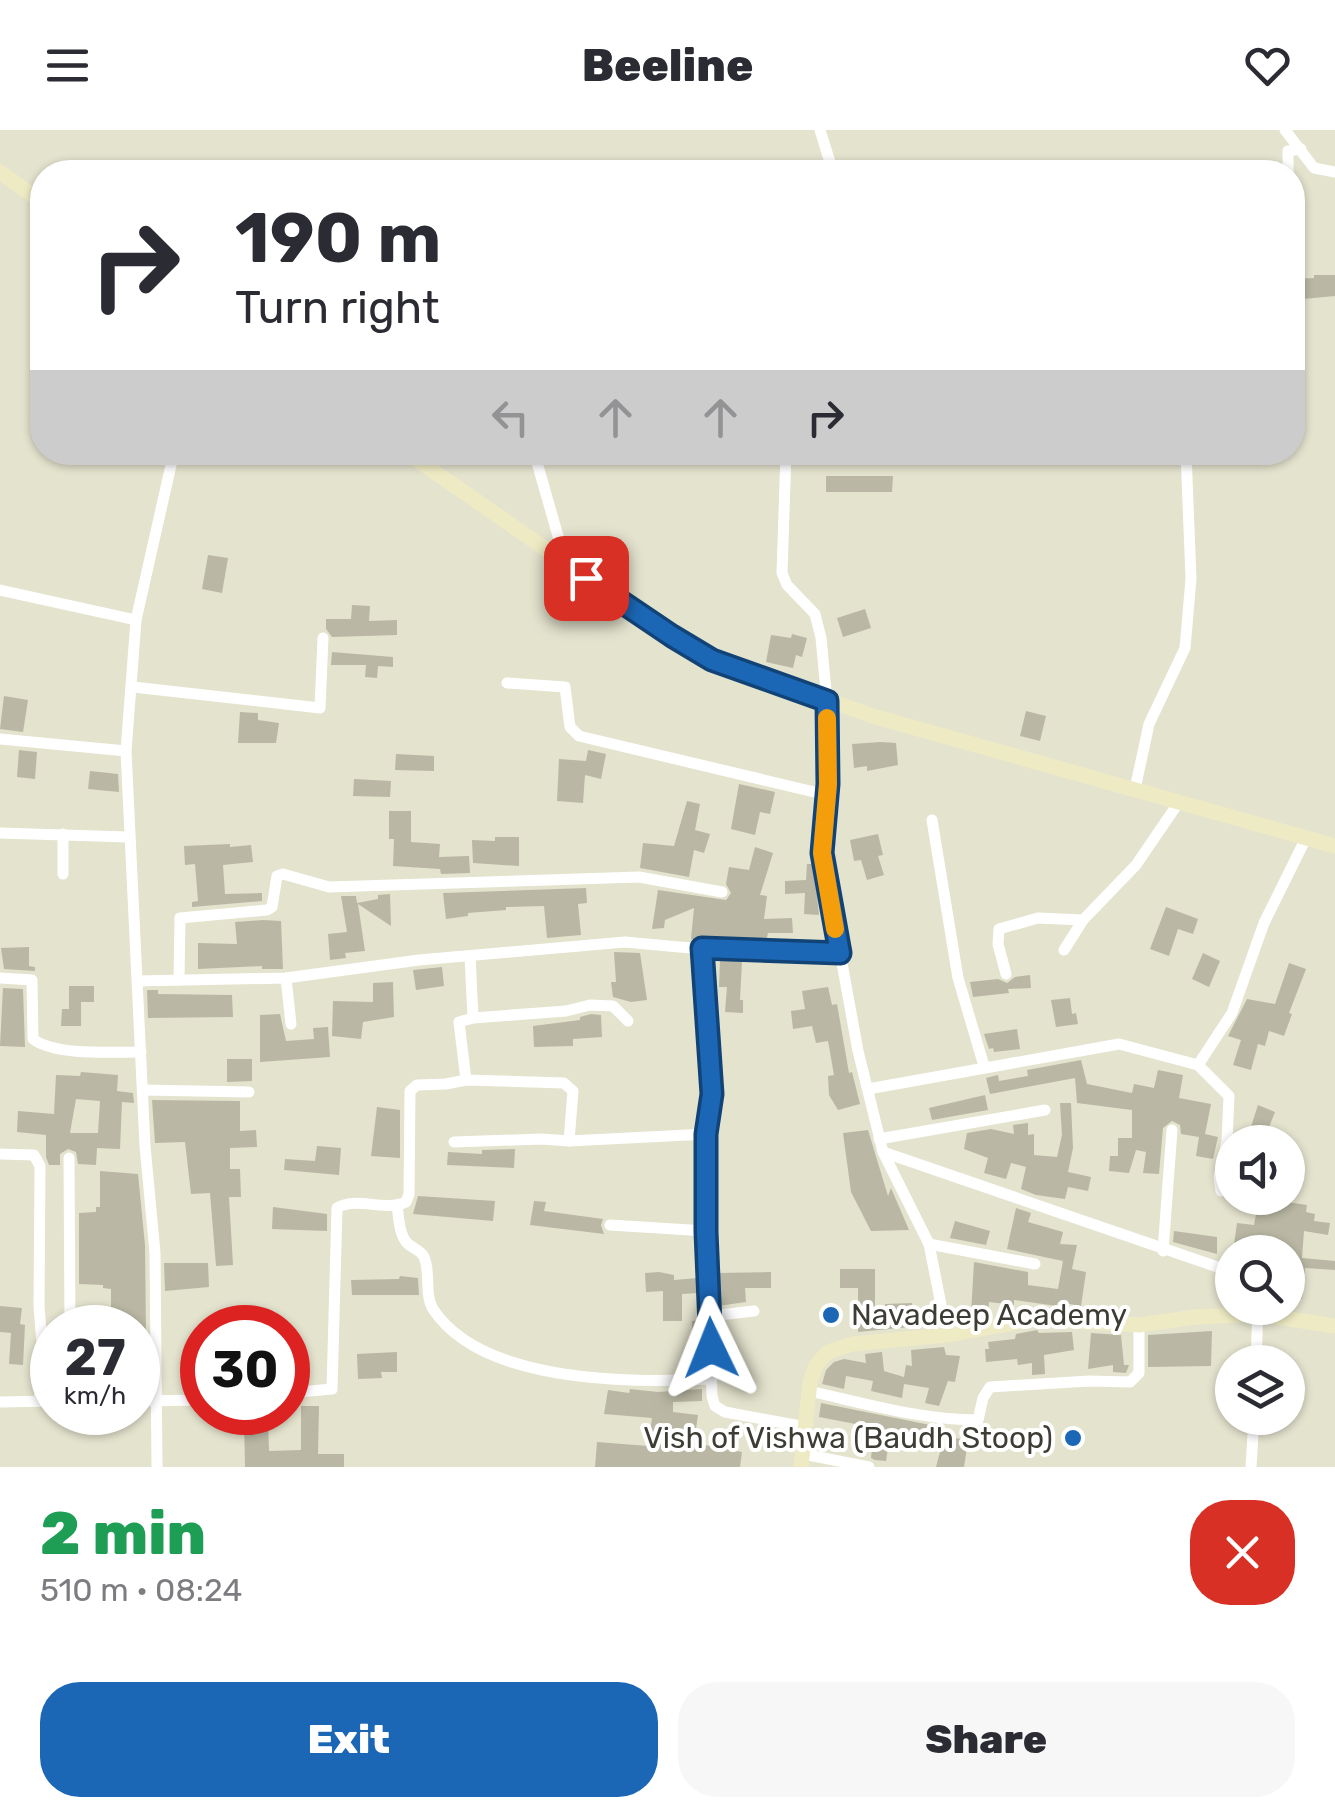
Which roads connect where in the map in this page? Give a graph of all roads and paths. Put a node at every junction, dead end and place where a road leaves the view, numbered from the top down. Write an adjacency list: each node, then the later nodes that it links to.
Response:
1 (820, 130): 4 (street)
2 (1285, 130): 3 (street)
3 (1301, 148): 5 (street); 7 (street)
4 (829, 160)
5 (1288, 160)
6 (0, 172): 8 (street)
7 (1335, 172)
8 (30, 193)
9 (171, 465): 16 (street)
10 (425, 465): 14 (street)
11 (538, 465): 14 (street)
12 (786, 465): 20 (street)
13 (1187, 465): 23 (street)
14 (567, 565): 20 (street)
15 (0, 590): 16 (street)
16 (136, 620): 19 (street)
17 (323, 638): 19 (street)
18 (507, 684): 24 (street)
19 (133, 687): 22 (street)
20 (827, 701): 23 (street); 24 (street)
21 (0, 740): 22 (street)
22 (126, 751): 29 (street)
23 (1135, 789): 25 (street)
24 (826, 795): 37 (street)
25 (1179, 802): 30 (street); 34 (street)
26 (932, 820): 49 (street)
27 (0, 833): 28 (street)
28 (62, 834): 29 (street); 32 (street)
29 (128, 837): 43 (street)
30 (1306, 838): 31 (street); 48 (street)
31 (1335, 846)
32 (63, 874)
33 (722, 892): 42 (street)
34 (1083, 920): 36 (street); 39 (street)
35 (702, 948): 37 (street); 38 (street); 57 (street)
36 (1064, 950)
37 (840, 953): 51 (street)
38 (470, 956): 41 (street); 44 (street)
39 (1006, 974)
40 (0, 978): 47 (street)
41 (286, 978): 42 (street); 46 (street)
42 (179, 980): 43 (street)
43 (138, 982): 47 (street)
44 (473, 1018): 45 (street); 50 (street)
45 (628, 1021)
46 (291, 1024)
47 (141, 1052): 52 (street)
48 (1198, 1065): 49 (street); 55 (street)
49 (984, 1066): 51 (street)
50 (466, 1080): 58 (street); 63 (street)
51 (868, 1089): 60 (street)
52 (143, 1090): 53 (street); 72 (street)
53 (250, 1092)
54 (1045, 1110): 60 (street)
55 (1228, 1125)
56 (1172, 1130): 67 (street)
57 (706, 1134): 58 (street); 65 (street)
58 (569, 1141): 59 (street)
59 (454, 1142)
60 (881, 1145): 66 (street); 67 (street)
61 (0, 1154): 70 (street)
62 (69, 1158): 71 (street)
63 (397, 1206): 80 (street); 82 (street)
64 (610, 1225): 65 (street)
65 (706, 1232): 75 (street)
66 (929, 1244): 68 (street); 79 (street)
67 (1164, 1251): 69 (street)
68 (1036, 1264)
69 (1215, 1267)
70 (39, 1305)
71 (70, 1305)
72 (156, 1305)
73 (754, 1311): 75 (street)
74 (1215, 1315): 77 (street)
75 (710, 1316): 80 (street)
76 (1305, 1320): 78 (street)
77 (1139, 1325): 79 (street); 81 (street)
78 (1335, 1326)
79 (947, 1335): 81 (street)
80 (712, 1380): 85 (street)
81 (809, 1390): 85 (street)
82 (310, 1391)
83 (30, 1401): 84 (street)
84 (0, 1402)
85 (806, 1428): 88 (street)
86 (157, 1435): 89 (street)
87 (1253, 1435): 91 (street)
88 (802, 1461): 90 (street)
89 (157, 1467)
90 (869, 1467)
91 (1251, 1467)

